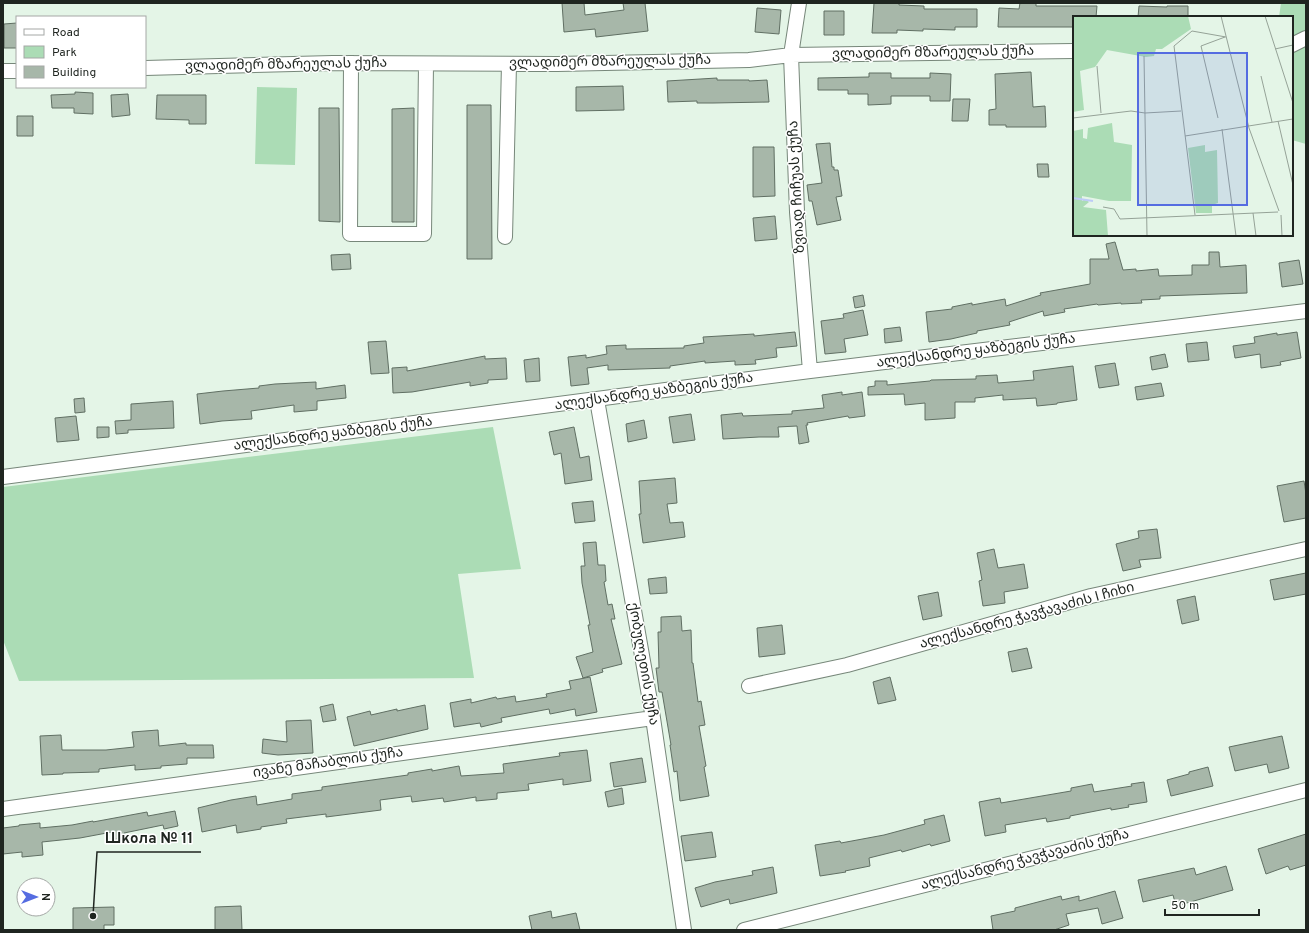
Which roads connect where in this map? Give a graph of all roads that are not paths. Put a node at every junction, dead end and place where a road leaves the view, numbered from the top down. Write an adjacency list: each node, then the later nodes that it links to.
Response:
1 (799, 3): 5 (street, ზვიად ჩიჩუას ქუჩა)
2 (1306, 38): 3 (street)
3 (1293, 44)
4 (1073, 52): 5 (street, ვლადიმერ მზარეულას ქუჩა)
5 (791, 55): 8 (street, ვლადიმერ მზარეულას ქუჩა); 14 (street, ზვიად ჩიჩუას ქუჩა)
6 (351, 63): 7 (street, ვლადიმერ მზარეულას ქუჩა); 7 (street); 9 (street, ვლადიმერ მზარეულას ქუჩა)
7 (426, 64): 8 (street, ვლადიმერ მზარეულას ქუჩა)
8 (508, 64): 12 (street)
9 (146, 68)
10 (3, 71): 11 (street)
11 (16, 71)
12 (505, 237)
13 (1306, 311): 14 (street, ალექსანდრე ყაზბეგის ქუჩა)
14 (810, 371): 15 (street, ალექსანდრე ყაზბეგის ქუჩა)
15 (597, 400): 16 (street, ალექსანდრე ყაზბეგის ქუჩა); 19 (street, ქობულეთის ქუჩა)
16 (3, 477)
17 (1306, 549): 18 (street, ალექსანდრე ჭავჭავაძის I ჩიხი)
18 (749, 686)
19 (653, 718): 21 (street, ივანე მაჩაბლის ქუჩა); 22 (street, ქობულეთის ქუჩა)
20 (1306, 790): 23 (street, ალექსანდრე ჭავჭავაძის ქუჩა)
21 (3, 809)
22 (684, 930)
23 (744, 930)

